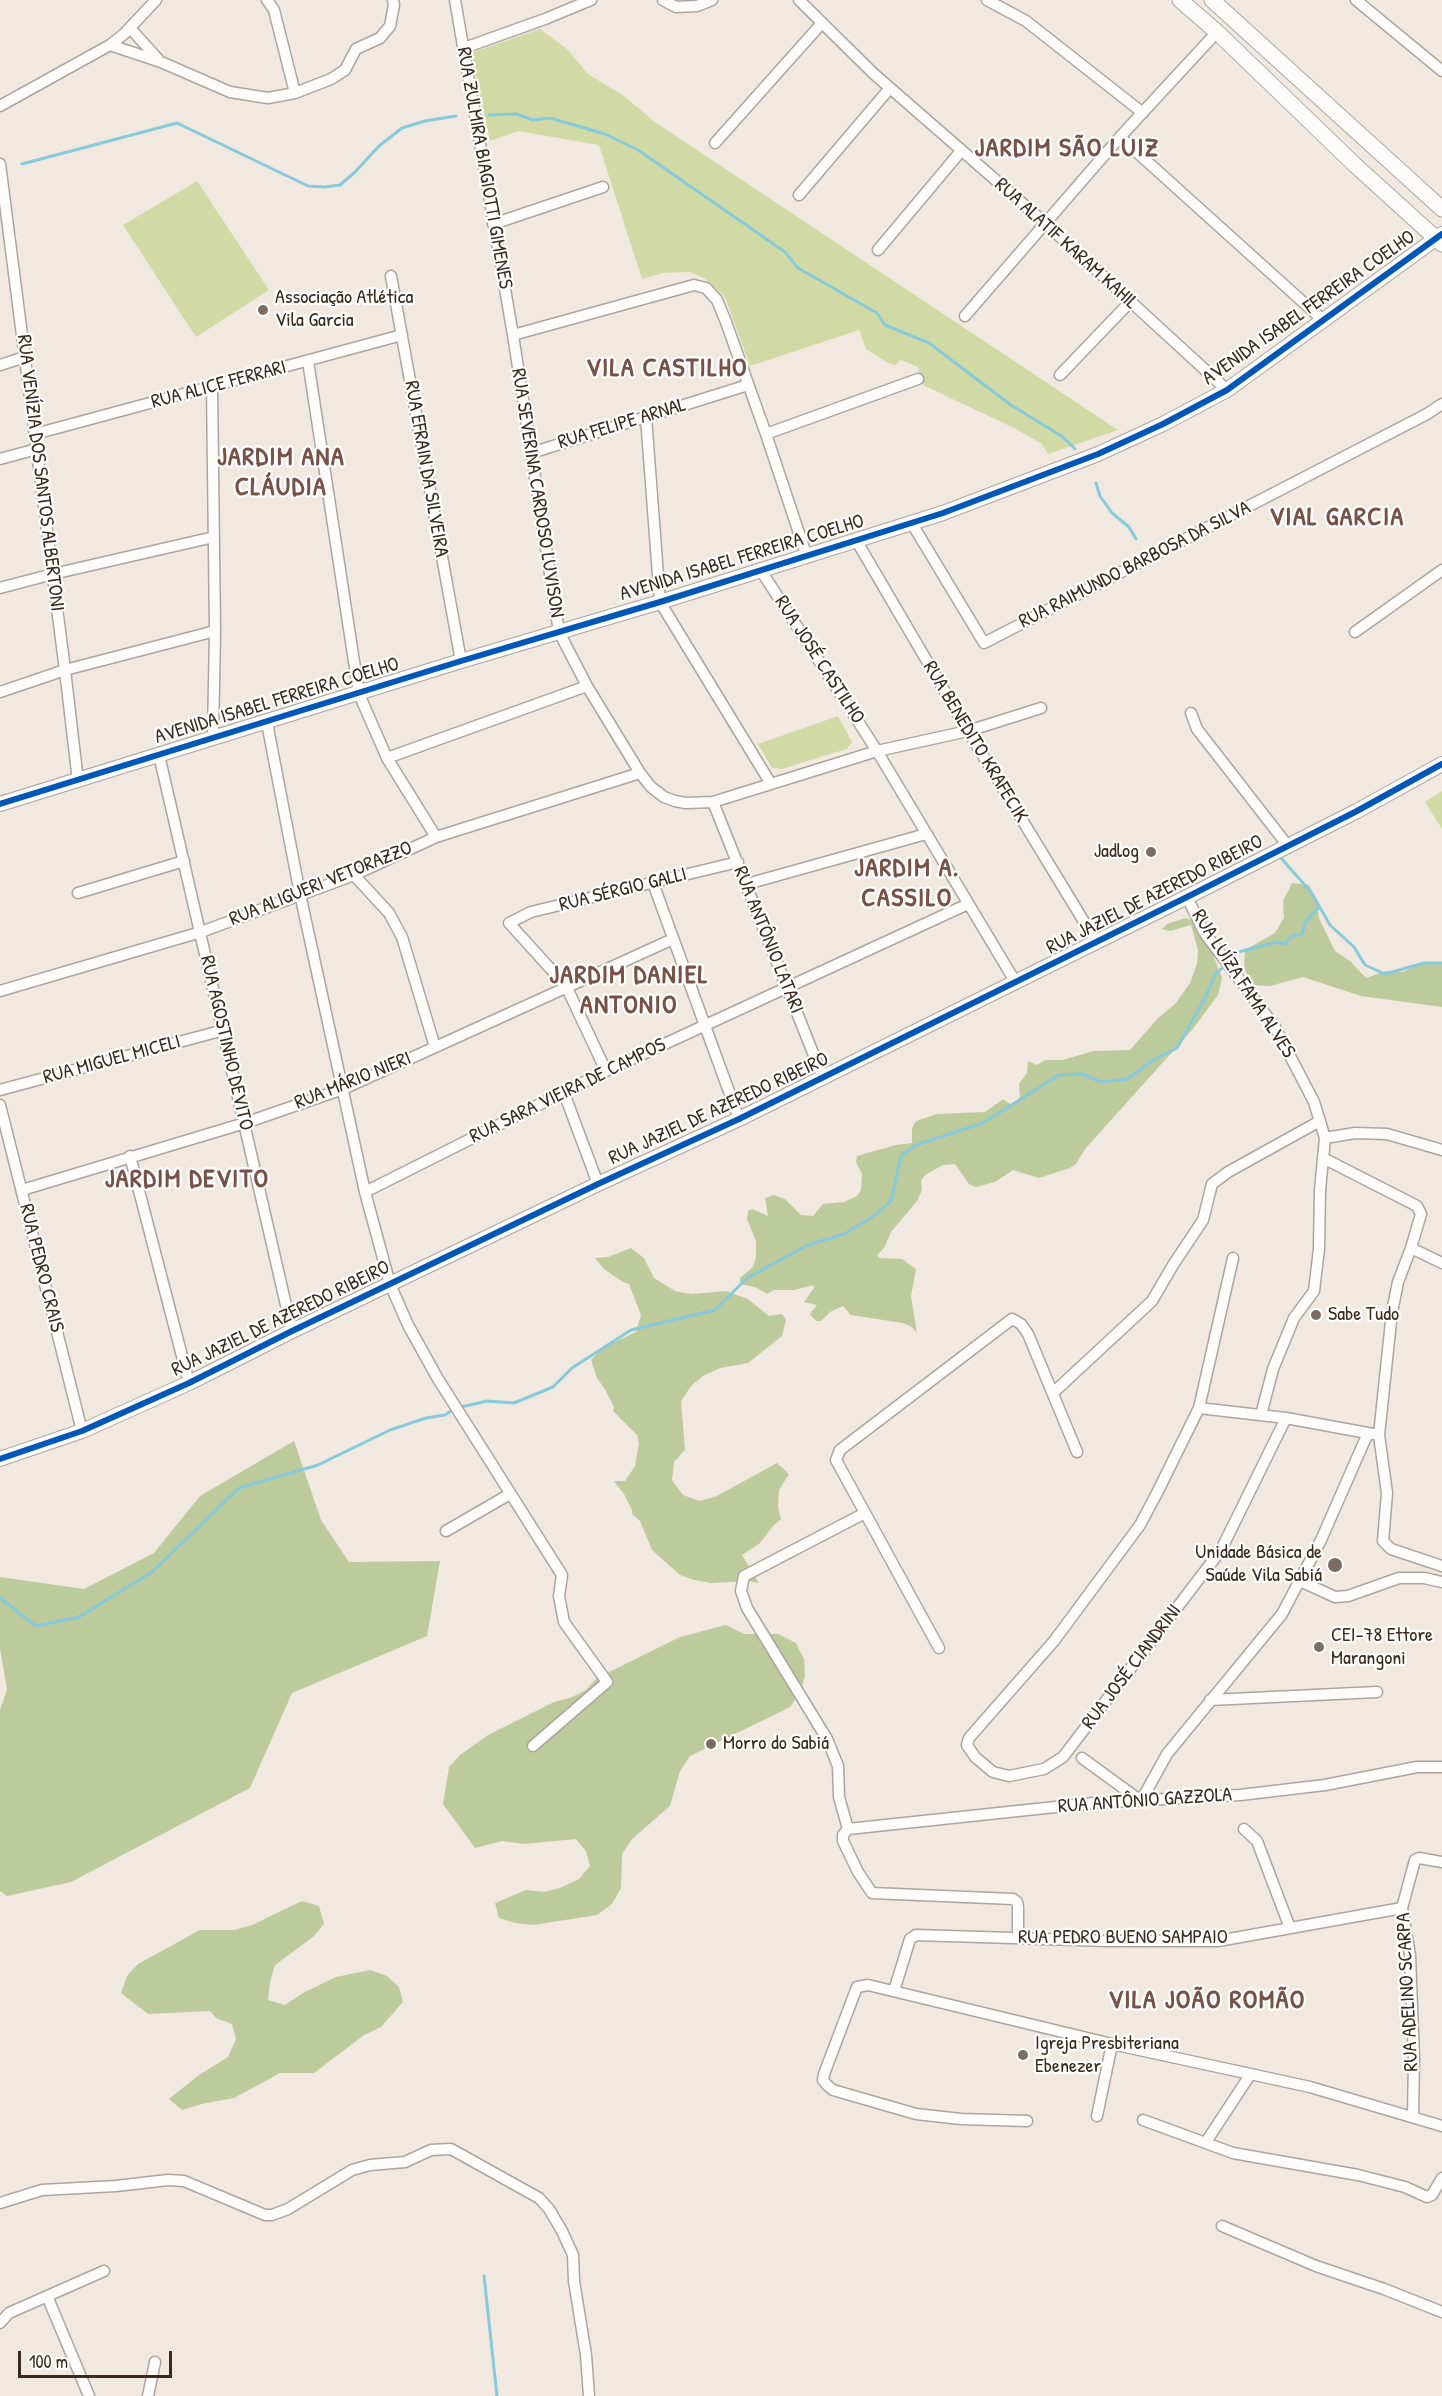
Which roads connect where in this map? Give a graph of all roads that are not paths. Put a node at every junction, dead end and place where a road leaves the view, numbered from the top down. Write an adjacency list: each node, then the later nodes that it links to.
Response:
1 (156, 0): 14 (street)
2 (267, 0): 21 (street)
3 (393, 0): 21 (street)
4 (455, 0): 17 (street, RUA ZULMIRA BIAGIOTTI GIMENES)
5 (591, 0): 17 (street)
6 (663, 0): 7 (street)
7 (712, 0)
8 (799, 0): 13 (street, RUA ALATIF KARAM KAHIL)
9 (987, 0): 23 (street)
10 (1180, 0): 15 (main road)
11 (1212, 0): 30 (main road)
12 (1356, 0): 19 (street)
13 (822, 23): 20 (street, RUA ALATIF KARAM KAHIL); 25 (street)
14 (130, 28): 16 (street); 18 (street)
15 (1217, 32): 23 (street); 33 (main road)
16 (110, 45): 18 (street); 22 (street)
17 (464, 48): 32 (street, RUA ZULMIRA BIAGIOTTI GIMENES)
18 (161, 62): 21 (street)
19 (1442, 71)
20 (890, 88): 26 (street, RUA ALATIF KARAM KAHIL); 29 (street)
21 (295, 93)
22 (0, 106)
23 (1143, 113): 24 (street)
24 (1120, 137): 31 (street); 39 (street)
25 (715, 143)
26 (961, 151): 31 (street, RUA ALATIF KARAM KAHIL); 35 (street)
27 (0, 164): 34 (street, RUA VENÍZIA DOS SANTOS ALBERTONI)
28 (603, 187): 32 (street)
29 (799, 195)
30 (1442, 209)
31 (1045, 223): 37 (street, RUA ALATIF KARAM KAHIL); 38 (street)
32 (492, 224): 41 (street, RUA ZULMIRA BIAGIOTTI GIMENES)
33 (1440, 239): 39 (street, AVENIDA ISABEL FERREIRA COELHO)
34 (4, 243): 42 (street, RUA VENÍZIA DOS SANTOS ALBERTONI)
35 (878, 250)
36 (391, 276): 40 (street, RUA EFRAIN DA SILVEIRA)
37 (1130, 302): 45 (street); 49 (street, RUA ALATIF KARAM KAHIL)
38 (965, 316)
39 (1324, 321): 49 (street, AVENIDA ISABEL FERREIRA COELHO)
40 (402, 335): 43 (street, RUA ALICE FERRARI); 69 (street, RUA EFRAIN DA SILVEIRA)
41 (513, 335): 47 (street); 55 (street, RUA SEVERINA CARDOSO LUVISON)
42 (25, 357): 44 (street); 52 (street, RUA VENÍZIA DOS SANTOS ALBERTONI)
43 (308, 361): 48 (street, RUA ALICE FERRARI); 73 (street)
44 (0, 365)
45 (1060, 375)
46 (918, 379): 53 (street)
47 (748, 385): 51 (street, RUA FELIPE ARNAL); 53 (street)
48 (212, 386): 52 (street, RUA ALICE FERRARI); 58 (street)
49 (1227, 390): 57 (street, AVENIDA ISABEL FERREIRA COELHO)
50 (1442, 404): 57 (street, RUA RAIMUNDO BARBOSA DA SILVA)
51 (646, 417): 55 (street, RUA FELIPE ARNAL); 65 (street)
52 (35, 434): 54 (street, RUA VENÍZIA DOS SANTOS ALBERTONI)
53 (766, 434): 60 (street)
54 (37, 449): 56 (street); 63 (street, RUA VENÍZIA DOS SANTOS ALBERTONI)
55 (531, 453): 67 (street, RUA SEVERINA CARDOSO LUVISON)
56 (0, 459)
57 (911, 522): 59 (street, AVENIDA ISABEL FERREIRA COELHO)
58 (214, 537): 63 (street); 66 (street)
59 (856, 540): 60 (street, AVENIDA ISABEL FERREIRA COELHO); 77 (street, RUA BENEDITO KRAFECIK)
60 (806, 554): 61 (street, AVENIDA ISABEL FERREIRA COELHO)
61 (760, 569): 65 (street, AVENIDA ISABEL FERREIRA COELHO); 79 (street, RUA JOSÉ CASTILHO)
62 (1442, 570): 68 (street)
63 (53, 574): 64 (street); 70 (street, RUA VENÍZIA DOS SANTOS ALBERTONI)
64 (0, 588)
65 (660, 602): 67 (street, AVENIDA ISABEL FERREIRA COELHO); 85 (street)
66 (215, 631): 70 (street); 78 (street)
67 (559, 632): 69 (street, AVENIDA ISABEL FERREIRA COELHO); 71 (street, RUA SEVERINA CARDOSO LUVISON)
68 (1355, 632)
69 (461, 661): 73 (street, AVENIDA ISABEL FERREIRA COELHO)
70 (65, 670): 72 (street); 84 (street, RUA VENÍZIA DOS SANTOS ALBERTONI)
71 (587, 686): 81 (street); 83 (street, RUA SEVERINA CARDOSO LUVISON)
72 (0, 692)
73 (359, 694): 76 (street, AVENIDA ISABEL FERREIRA COELHO); 81 (street)
74 (1041, 708): 77 (street, RUA SEVERINA CARDOSO LUVISON)
75 (1191, 713): 90 (street)
76 (267, 723): 78 (street, AVENIDA ISABEL FERREIRA COELHO); 97 (street)
77 (968, 730): 79 (street, RUA SEVERINA CARDOSO LUVISON); 102 (street, RUA BENEDITO KRAFECIK)
78 (213, 737): 80 (street, AVENIDA ISABEL FERREIRA COELHO)
79 (877, 751): 85 (street, RUA SEVERINA CARDOSO LUVISON); 88 (street, RUA JOSÉ CASTILHO)
80 (159, 756): 84 (street, AVENIDA ISABEL FERREIRA COELHO); 91 (street, RUA AGOSTINHO DEVITO)
81 (387, 758): 89 (street)
82 (1442, 764): 90 (street, RUA JAZIEL DE AZEREDO RIBEIRO)
83 (640, 773): 86 (street, RUA SEVERINA CARDOSO LUVISON); 89 (street, RUA ALIGUERI VETORAZZO)
84 (78, 781): 87 (street, AVENIDA ISABEL FERREIRA COELHO)
85 (771, 784): 86 (street, RUA SEVERINA CARDOSO LUVISON)
86 (713, 802): 92 (street, RUA ANTÔNIO LATARI)
87 (0, 804)
88 (926, 834): 95 (street); 99 (street, RUA JOSÉ CASTILHO)
89 (436, 837): 93 (street, RUA ALIGUERI VETORAZZO)
90 (1288, 846): 98 (street, RUA JAZIEL DE AZEREDO RIBEIRO)
91 (184, 861): 96 (street); 100 (street, RUA AGOSTINHO DEVITO)
92 (738, 862): 94 (street, RUA SÉRGIO GALLI); 95 (street, RUA ANTÔNIO LATARI)
93 (354, 874): 97 (street, RUA ALIGUERI VETORAZZO); 109 (street)
94 (652, 883): 101 (street); 104 (street, RUA SÉRGIO GALLI)
95 (747, 884): 105 (street, RUA ANTÔNIO LATARI)
96 (78, 893)
97 (300, 894): 100 (street, RUA ALIGUERI VETORAZZO); 112 (street)
98 (1187, 897): 102 (street, RUA JAZIEL DE AZEREDO RIBEIRO); 117 (street, RUA LUÍZA FAMA ALVES)
99 (969, 904): 103 (street, RUA JOSÉ CASTILHO); 105 (street, RUA SARA VIEIRA DE CAMPOS)
100 (201, 932): 106 (street, RUA ALIGUERI VETORAZZO); 108 (street, RUA AGOSTINHO DEVITO)
101 (673, 939): 104 (street, RUA MÁRIO NIERI); 107 (street)
102 (1097, 943): 103 (street, RUA JAZIEL DE AZEREDO RIBEIRO)
103 (1016, 983): 111 (street, RUA JAZIEL DE AZEREDO RIBEIRO)
104 (566, 986): 109 (street, RUA MÁRIO NIERI); 110 (street)
105 (787, 987): 107 (street, RUA SARA VIEIRA DE CAMPOS); 111 (street, RUA ANTÔNIO LATARI)
106 (0, 990)
107 (704, 1025): 110 (street, RUA SARA VIEIRA DE CAMPOS); 116 (street)
108 (224, 1030): 113 (street, RUA MIGUEL MICELI); 118 (street, RUA AGOSTINHO DEVITO)
109 (435, 1047): 112 (street, RUA MÁRIO NIERI)
110 (606, 1071): 114 (street, RUA SARA VIEIRA DE CAMPOS)
111 (823, 1078): 116 (street, RUA JAZIEL DE AZEREDO RIBEIRO)
112 (343, 1089): 118 (street, RUA MÁRIO NIERI); 125 (street)
113 (0, 1090)
114 (564, 1092): 123 (street); 125 (street, RUA SARA VIEIRA DE CAMPOS)
115 (0, 1105): 124 (street, RUA PEDRO CRAIS)
116 (739, 1119): 123 (street, RUA JAZIEL DE AZEREDO RIBEIRO)
117 (1320, 1121): 119 (street, RUA LUÍZA FAMA ALVES); 132 (street)
118 (245, 1123): 121 (street, RUA MÁRIO NIERI); 130 (street, RUA AGOSTINHO DEVITO)
119 (1325, 1138): 120 (street); 122 (street)
120 (1442, 1150)
121 (130, 1156): 124 (street, RUA MÁRIO NIERI); 131 (street)
122 (1323, 1158): 126 (street); 134 (street)
123 (598, 1184): 129 (street, RUA JAZIEL DE AZEREDO RIBEIRO)
124 (22, 1190): 136 (street, RUA PEDRO CRAIS)
125 (365, 1191): 129 (street)
126 (1411, 1248): 128 (street); 137 (street)
127 (1233, 1258): 133 (street)
128 (1442, 1263)
129 (390, 1284): 130 (street, RUA JAZIEL DE AZEREDO RIBEIRO); 140 (street)
130 (292, 1331): 131 (street, RUA JAZIEL DE AZEREDO RIBEIRO)
131 (189, 1383): 136 (street, RUA JAZIEL DE AZEREDO RIBEIRO)
132 (1054, 1392): 138 (street); 141 (street)
133 (1198, 1408): 134 (street); 151 (street)
134 (1261, 1415): 135 (street)
135 (1286, 1418): 137 (street); 149 (street, RUA JOSÉ CIANDRINI)
136 (82, 1431): 139 (street, RUA JAZIEL DE AZEREDO RIBEIRO)
137 (1373, 1434): 143 (street); 144 (street)
138 (1077, 1452)
139 (0, 1459)
140 (510, 1494): 142 (street); 150 (street)
141 (866, 1513): 146 (street); 155 (street)
142 (446, 1532)
143 (1442, 1566)
144 (1300, 1581): 145 (street); 148 (street)
145 (1442, 1582)
146 (939, 1648)
147 (1377, 1692): 148 (street)
148 (1210, 1700): 154 (street)
149 (1072, 1744): 151 (street, RUA JOSÉ CIANDRINI); 152 (street)
150 (533, 1746)
151 (1063, 1757): 152 (street)
152 (1082, 1758): 154 (street)
153 (1442, 1767): 154 (street, RUA ANTÔNIO GAZZOLA)
154 (1142, 1801): 155 (street, RUA ANTÔNIO GAZZOLA)
155 (848, 1829): 160 (street)
156 (1244, 1829): 159 (street)
157 (1442, 1862): 158 (street, RUA ADELINO SCARPA)
158 (1402, 1908): 159 (street, RUA PEDRO BUENO SAMPAIO); 165 (street, RUA ADELINO SCARPA)
159 (1290, 1928): 160 (street, RUA PEDRO BUENO SAMPAIO)
160 (1018, 1937): 161 (street, RUA PEDRO BUENO SAMPAIO)
161 (894, 1991): 162 (street); 167 (street)
162 (1112, 2044): 163 (street); 164 (street)
163 (1250, 2075): 165 (street); 169 (street)
164 (1097, 2116)
165 (1413, 2117): 168 (street)
166 (1143, 2120): 169 (street)
167 (1027, 2121)
168 (1442, 2126)
169 (1206, 2142): 170 (street)
170 (1442, 2178)
171 (0, 2203): 180 (street)
172 (1222, 2226): 175 (street)
173 (104, 2271): 174 (street)
174 (47, 2296): 176 (street); 178 (street)
175 (1442, 2312)
176 (0, 2323)
177 (155, 2362): 179 (street)
178 (89, 2396)
179 (148, 2396)
180 (589, 2396)

